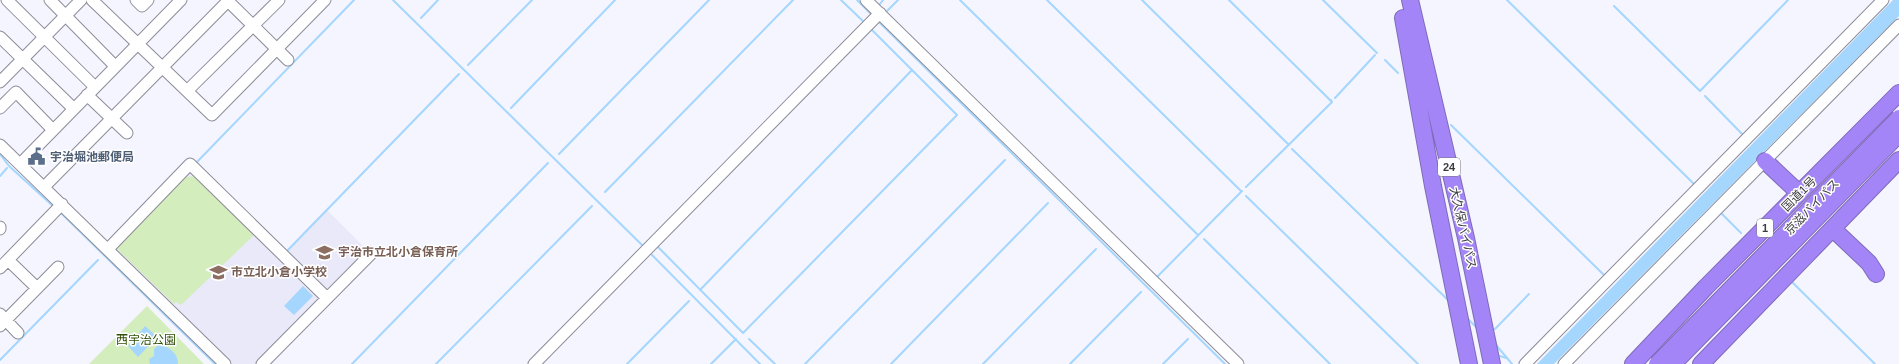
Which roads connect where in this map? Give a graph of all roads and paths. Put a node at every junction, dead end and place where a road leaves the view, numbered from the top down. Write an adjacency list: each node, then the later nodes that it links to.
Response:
1 (7, 0): 20 (street)
2 (50, 0): 15 (street)
3 (81, 0): 15 (street)
4 (92, 0): 21 (street)
5 (136, 0): 6 (street)
6 (148, 0)
7 (181, 0): 21 (street)
8 (228, 0): 18 (street); 26 (street)
9 (279, 0): 18 (street)
10 (326, 0): 22 (street)
11 (866, 0): 16 (street)
12 (1399, 0): 59 (highway, 大久保バイパス / 24)
13 (1410, 0): 60 (highway, 大久保バイパス / 24)
14 (1883, 0): 61 (street)
15 (65, 16): 20 (street); 25 (street)
16 (876, 16): 57 (street); 58 (street)
17 (1899, 25): 40 (street)
18 (254, 26): 22 (street); 29 (street)
19 (0, 37): 23 (street)
20 (44, 37): 23 (street); 28 (street)
21 (138, 43): 25 (street); 26 (street)
22 (277, 50): 24 (street); 29 (street)
23 (24, 59): 27 (street); 32 (street)
24 (288, 60)
25 (115, 66): 28 (street)
26 (163, 67): 29 (street); 34 (street)
27 (0, 82)
28 (91, 91): 32 (street); 34 (street)
29 (187, 91)
30 (1899, 93): 43 (highway, 国道1号 / 1)
31 (0, 108): 35 (street)
32 (74, 109): 35 (street)
33 (1899, 118): 64 (highway, 京滋バイパス, bridge)
34 (111, 119): 36 (street); 42 (street)
35 (53, 130): 41 (street)
36 (127, 133)
37 (1899, 134): 65 (highway, 京滋バイパス, bridge)
38 (0, 145): 41 (street)
39 (1899, 160): 45 (highway)
40 (1764, 163): 43 (highway); 62 (street)
41 (20, 164): 42 (street)
42 (44, 187): 44 (street)
43 (1794, 191): 63 (highway, 国道1号 / 1)
44 (59, 208): 46 (street); 48 (street)
45 (1835, 233): 50 (highway); 66 (highway)
46 (108, 249): 52 (street); 55 (street)
47 (371, 254): 52 (street)
48 (4, 264): 51 (street)
49 (58, 267): 51 (street)
50 (1876, 274)
51 (37, 288): 53 (street)
52 (327, 298): 56 (street)
53 (2, 320): 54 (street)
54 (18, 333)
55 (225, 364)
56 (262, 364)
57 (534, 364)
58 (1238, 364)
59 (1469, 364)
60 (1493, 364)
61 (1525, 364)
62 (1564, 364)
63 (1633, 364)
64 (1657, 364)
65 (1673, 364)
66 (1701, 364)

